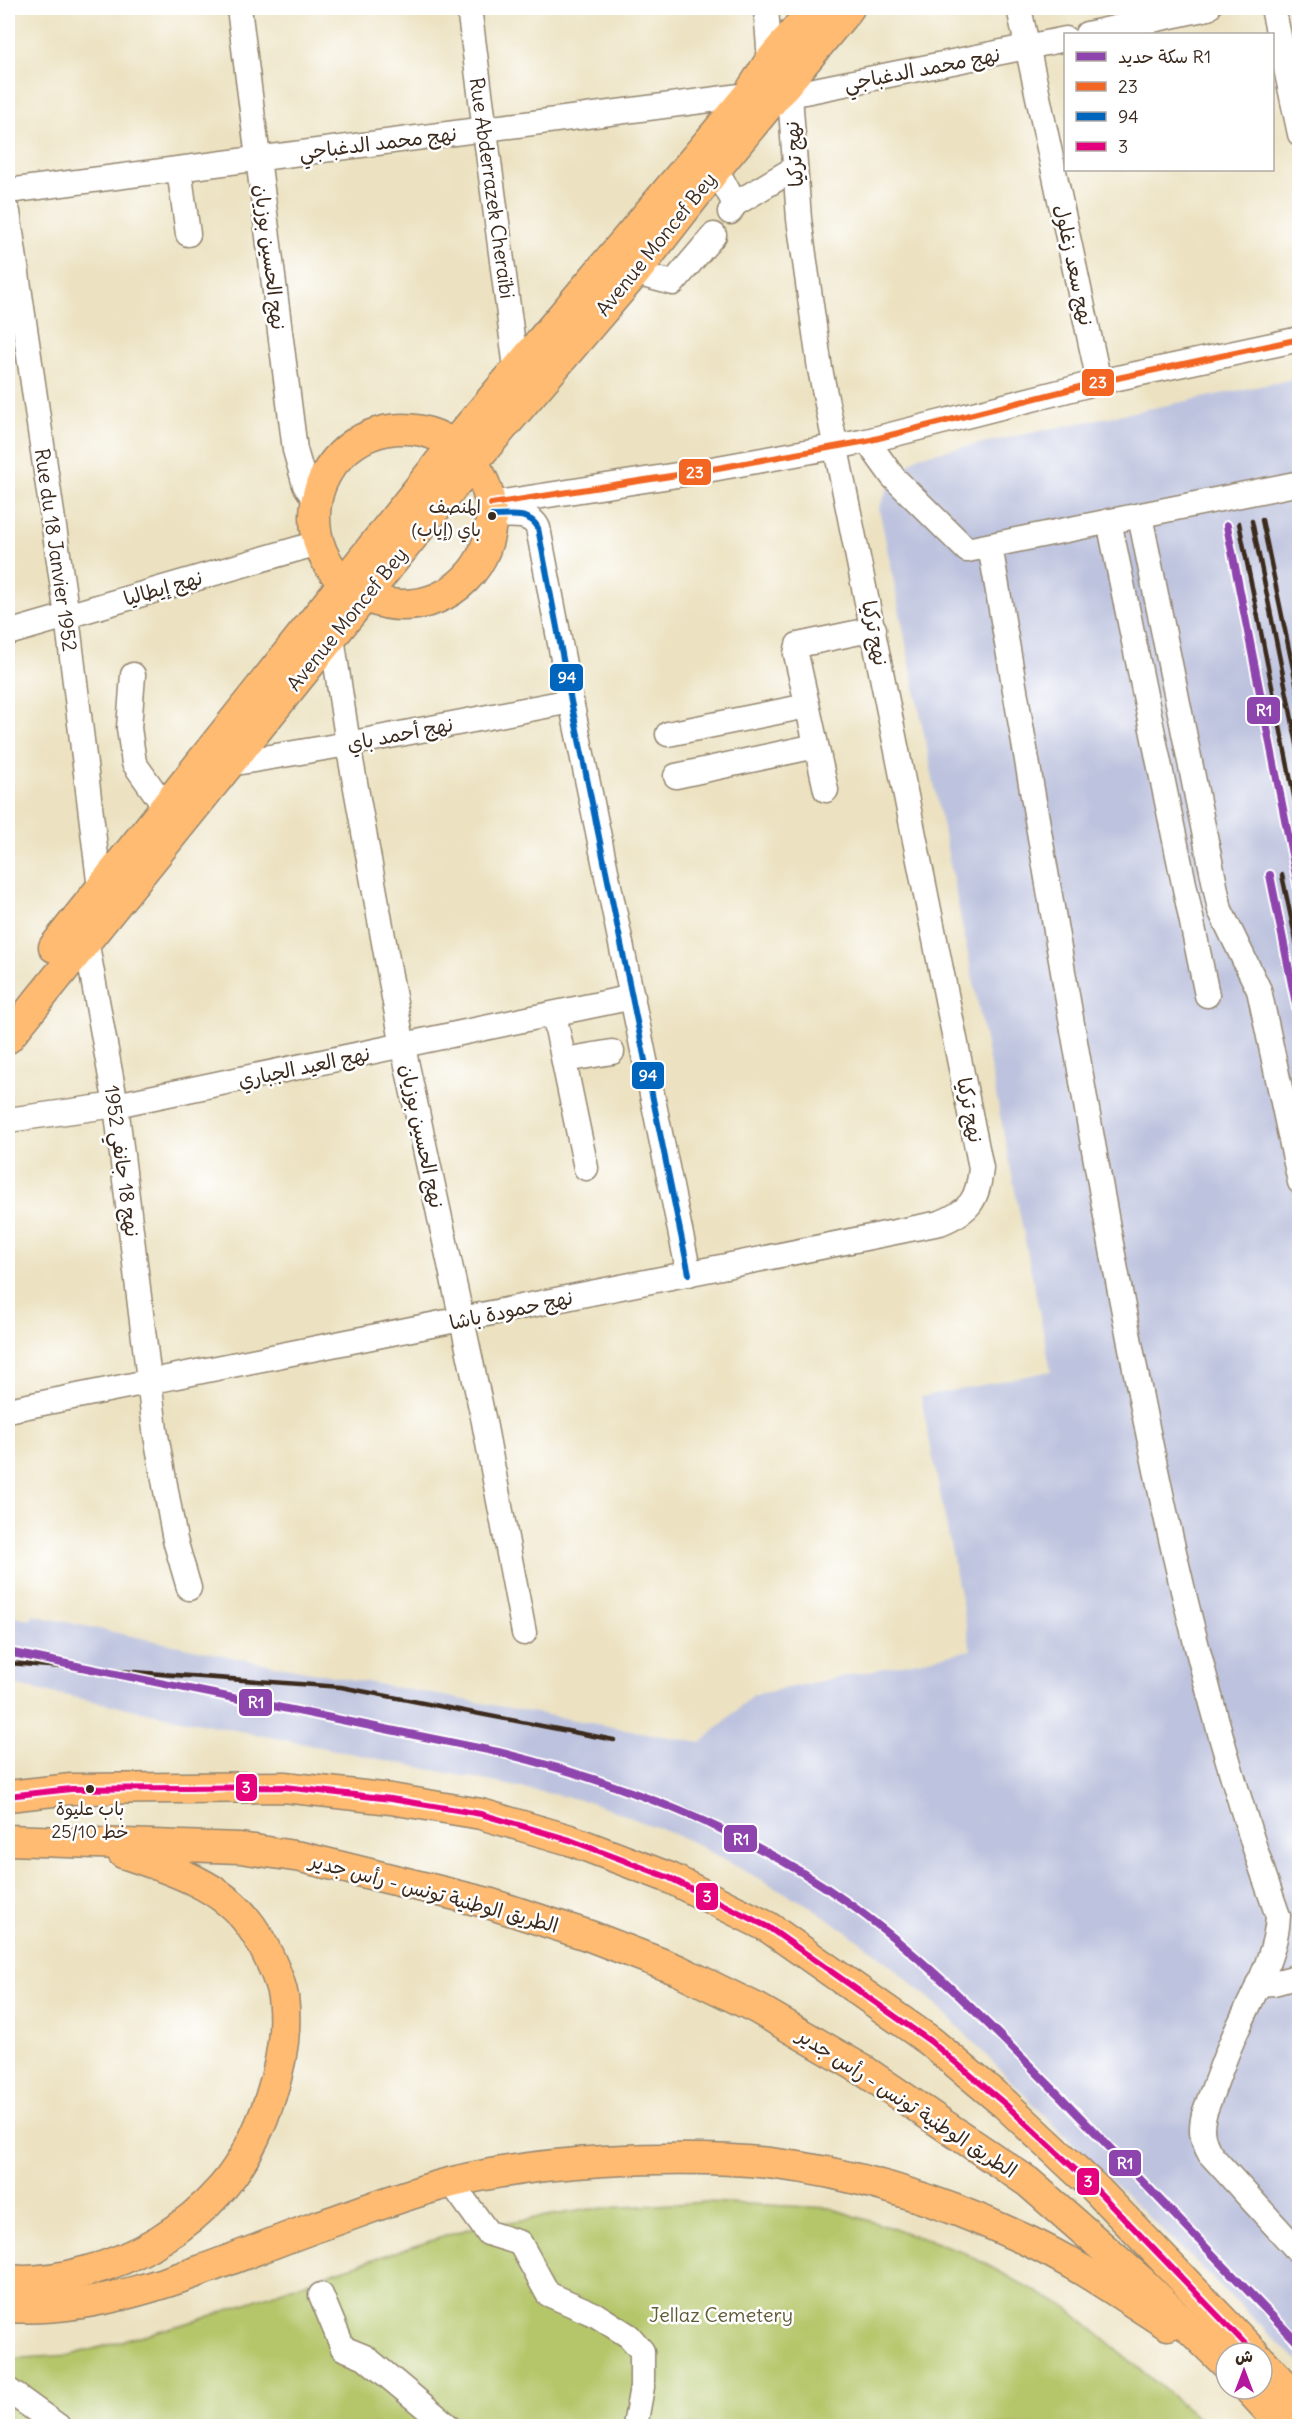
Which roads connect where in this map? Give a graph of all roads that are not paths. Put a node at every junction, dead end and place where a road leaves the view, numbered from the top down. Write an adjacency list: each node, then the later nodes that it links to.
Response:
1 (239, 8): 17 (street, نهج الحسين بوزيان)
2 (469, 8): 15 (street, Rue Abderrazek Cheraïbi)
3 (766, 8): 12 (street, نهج تركيا)
4 (814, 8): 12 (main road, Avenue Moncef Bey)
5 (849, 8): 14 (main road, Avenue Moncef Bey)
6 (1019, 8): 11 (street, نهج سعد زغلول)
7 (1208, 8): 9 (street)
8 (1273, 10): 16 (street)
9 (1092, 33)
10 (1064, 39): 11 (street, نهج محمد الدغباجي)
11 (1027, 48): 14 (street, نهج محمد الدغباجي); 28 (street, نهج سعد زغلول)
12 (770, 61): 13 (main road, Avenue Moncef Bey); 14 (street, نهج تركيا)
13 (748, 95): 15 (street, نهج محمد الدغباجي); 27 (main road, Avenue Moncef Bey)
14 (784, 95): 18 (street, نهج تركيا); 20 (main road, Avenue Moncef Bey)
15 (484, 130): 17 (street, نهج محمد الدغباجي); 27 (street, Rue Abderrazek Cheraïbi)
16 (1299, 134)
17 (257, 159): 19 (street, نهج محمد الدغباجي); 33 (street, نهج الحسين بوزيان)
18 (795, 168): 20 (street); 30 (street, نهج تركيا)
19 (179, 169): 21 (street, نهج محمد الدغباجي); 23 (street)
20 (716, 169): 25 (main road, Avenue Moncef Bey)
21 (8, 191)
22 (8, 212): 40 (street, Rue du 18 Janvier 1952)
23 (188, 234)
24 (714, 235): 25 (street)
25 (635, 273): 31 (main road, Avenue Moncef Bey)
26 (1299, 339): 28 (street)
27 (516, 369): 31 (main road, Avenue Moncef Bey)
28 (1100, 382): 29 (street)
29 (867, 441): 30 (street); 38 (street)
30 (837, 446): 34 (street); 41 (street, نهج تركيا)
31 (463, 453): 33 (main road); 34 (main road); 39 (main road, Avenue Moncef Bey)
32 (1299, 483): 35 (street)
33 (316, 501): 37 (main road)
34 (491, 510): 39 (main road); 45 (street)
35 (1140, 516): 36 (street); 68 (street)
36 (1109, 521): 38 (street); 56 (street)
37 (318, 543): 39 (main road); 40 (street, نهج إيطاليا)
38 (990, 546): 81 (street)
39 (354, 589): 43 (main road, Avenue Moncef Bey); 53 (main road, Avenue Moncef Bey)
40 (67, 616): 42 (street, نهج إيطاليا); 54 (street, Rue du 18 Janvier 1952)
41 (874, 628): 46 (street); 67 (street, نهج تركيا)
42 (8, 633)
43 (332, 637): 48 (street, نهج الحسين بوزيان); 50 (main road, Avenue Moncef Bey)
44 (133, 675): 53 (street)
45 (571, 701): 48 (street, نهج أحمد باي); 57 (street)
46 (807, 706): 47 (street); 49 (street)
47 (668, 734)
48 (348, 744): 50 (street, نهج أحمد باي); 61 (street, نهج الحسين بوزيان)
49 (816, 746): 51 (street); 52 (street)
50 (229, 764): 55 (main road, Avenue Moncef Bey)
51 (676, 776)
52 (826, 790)
53 (165, 807): 54 (main road, Avenue Moncef Bey)
54 (100, 889): 58 (main road, Avenue Moncef Bey)
55 (86, 940): 60 (main road, Avenue Moncef Bey); 64 (street, نهج 18 جانفي 1952)
56 (1207, 995)
57 (633, 997): 59 (street, نهج العيد الجباري); 69 (street)
58 (8, 1005)
59 (554, 1014): 61 (street, نهج العيد الجباري); 63 (street)
60 (8, 1038)
61 (403, 1047): 64 (street, نهج العيد الجباري); 70 (street, نهج الحسين بوزيان)
62 (612, 1052): 63 (street)
63 (564, 1060): 66 (street)
64 (116, 1105): 65 (street, نهج العيد الجباري); 71 (street, نهج 18 جانفي 1952)
65 (8, 1120)
66 (586, 1168)
67 (981, 1168): 69 (street, نهج حمودة باشا)
68 (1299, 1182)
69 (688, 1274): 70 (street, نهج حمودة باشا)
70 (461, 1321): 71 (street, نهج حمودة باشا); 74 (street, نهج الحسين بوزيان)
71 (150, 1383): 72 (street, نهج حمودة باشا); 73 (street, نهج 18 جانفي 1952)
72 (8, 1410)
73 (189, 1588)
74 (524, 1633)
75 (8, 1787): 76 (main road)
76 (71, 1789): 77 (main road); 87 (main road)
77 (8, 1796)
78 (8, 1840): 79 (main road, الطريق الوطنية تونس - رأس جدير)
79 (92, 1843): 84 (main road); 88 (main road, الطريق الوطنية تونس - رأس جدير)
80 (1299, 1976): 81 (street)
81 (1258, 1984): 83 (street)
82 (451, 2182): 86 (main road); 89 (main road); 96 (street)
83 (1299, 2253)
84 (8, 2280)
85 (321, 2295): 95 (street)
86 (8, 2307)
87 (1242, 2341)
88 (1214, 2352)
89 (1214, 2356)
90 (1274, 2374): 92 (main road)
91 (1260, 2401): 97 (main road)
92 (1299, 2401)
93 (13, 2402): 94 (street)
94 (58, 2427)
95 (448, 2427)
96 (634, 2427)
97 (1283, 2427)

